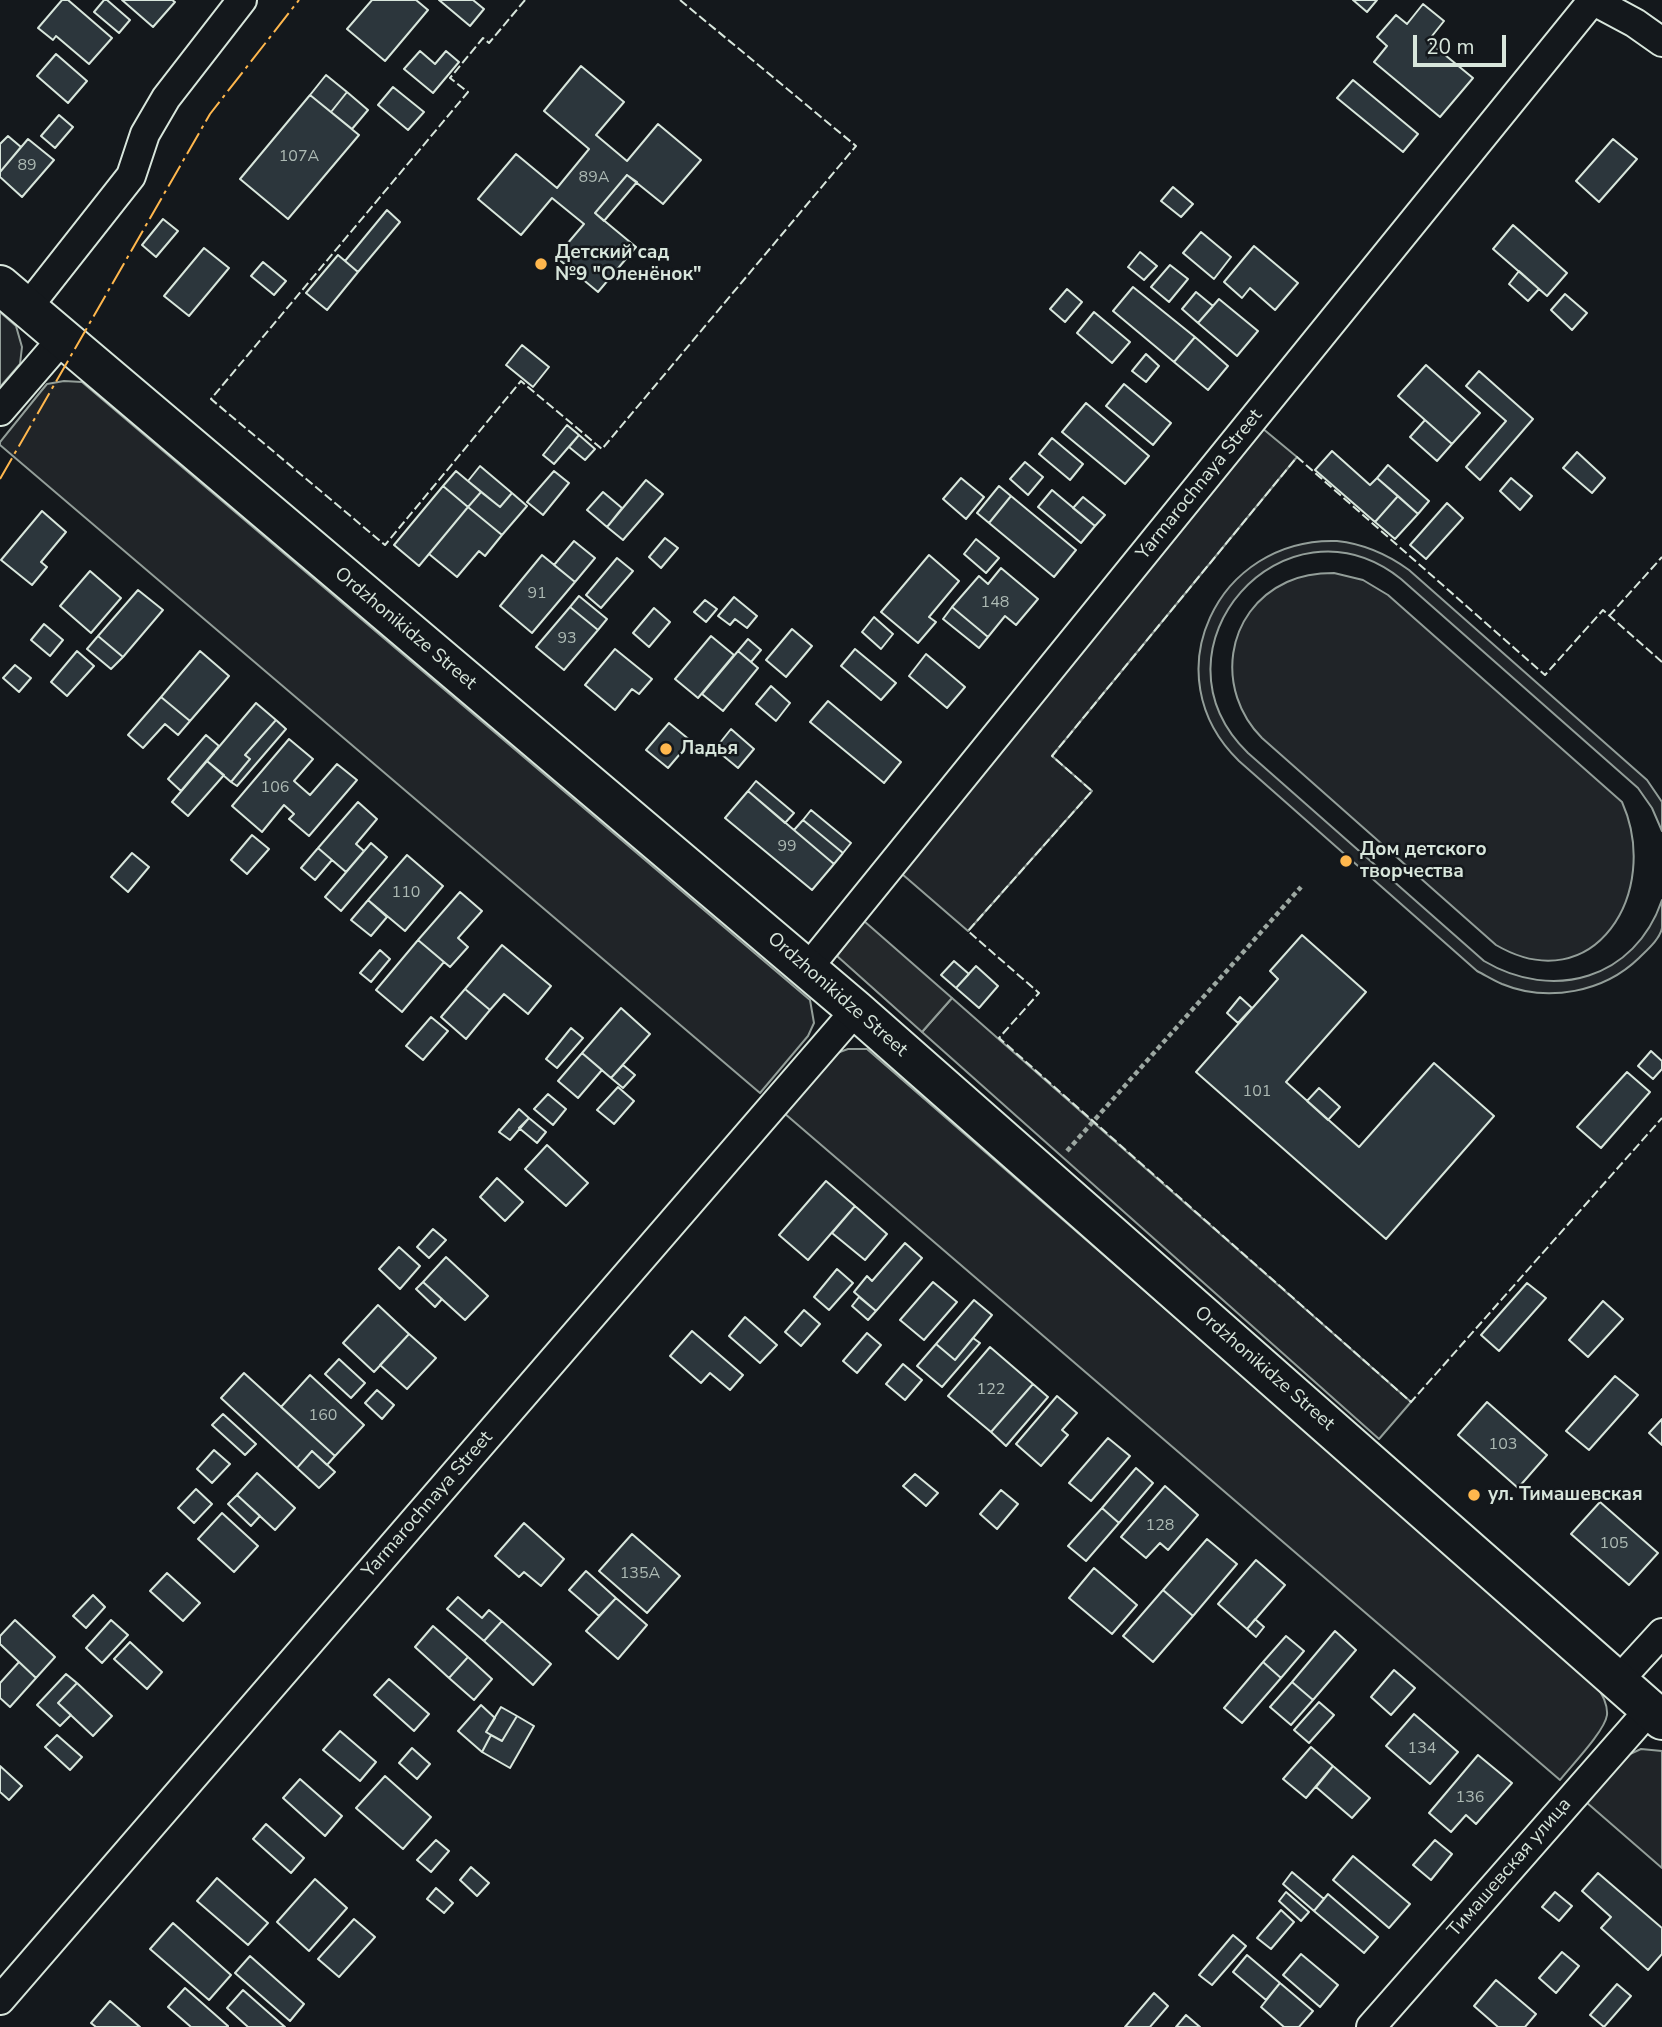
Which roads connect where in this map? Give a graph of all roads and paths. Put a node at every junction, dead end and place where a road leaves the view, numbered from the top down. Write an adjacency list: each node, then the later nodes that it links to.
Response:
1 (242, 0): 4 (street)
2 (1592, 0): 3 (street); 8 (street, Yarmarochnaya Street)
3 (1662, 43)
4 (13, 297): 5 (main road, Ordzhonikidze Street)
5 (62, 339): 6 (street); 8 (main road, Ordzhonikidze Street)
6 (0, 411)
7 (1301, 887): 10 (path)
8 (807, 969): 9 (main road, Ordzhonikidze Street)
9 (856, 1010): 10 (main road, Ordzhonikidze Street); 14 (street, Yarmarochnaya Street)
10 (1045, 1177): 12 (main road, Ordzhonikidze Street)
11 (1662, 1633): 12 (street)
12 (1618, 1681): 13 (main road, Ordzhonikidze Street)
13 (1656, 1715): 15 (street, Тимашевская улица)
14 (0, 2000)
15 (1371, 2027)

